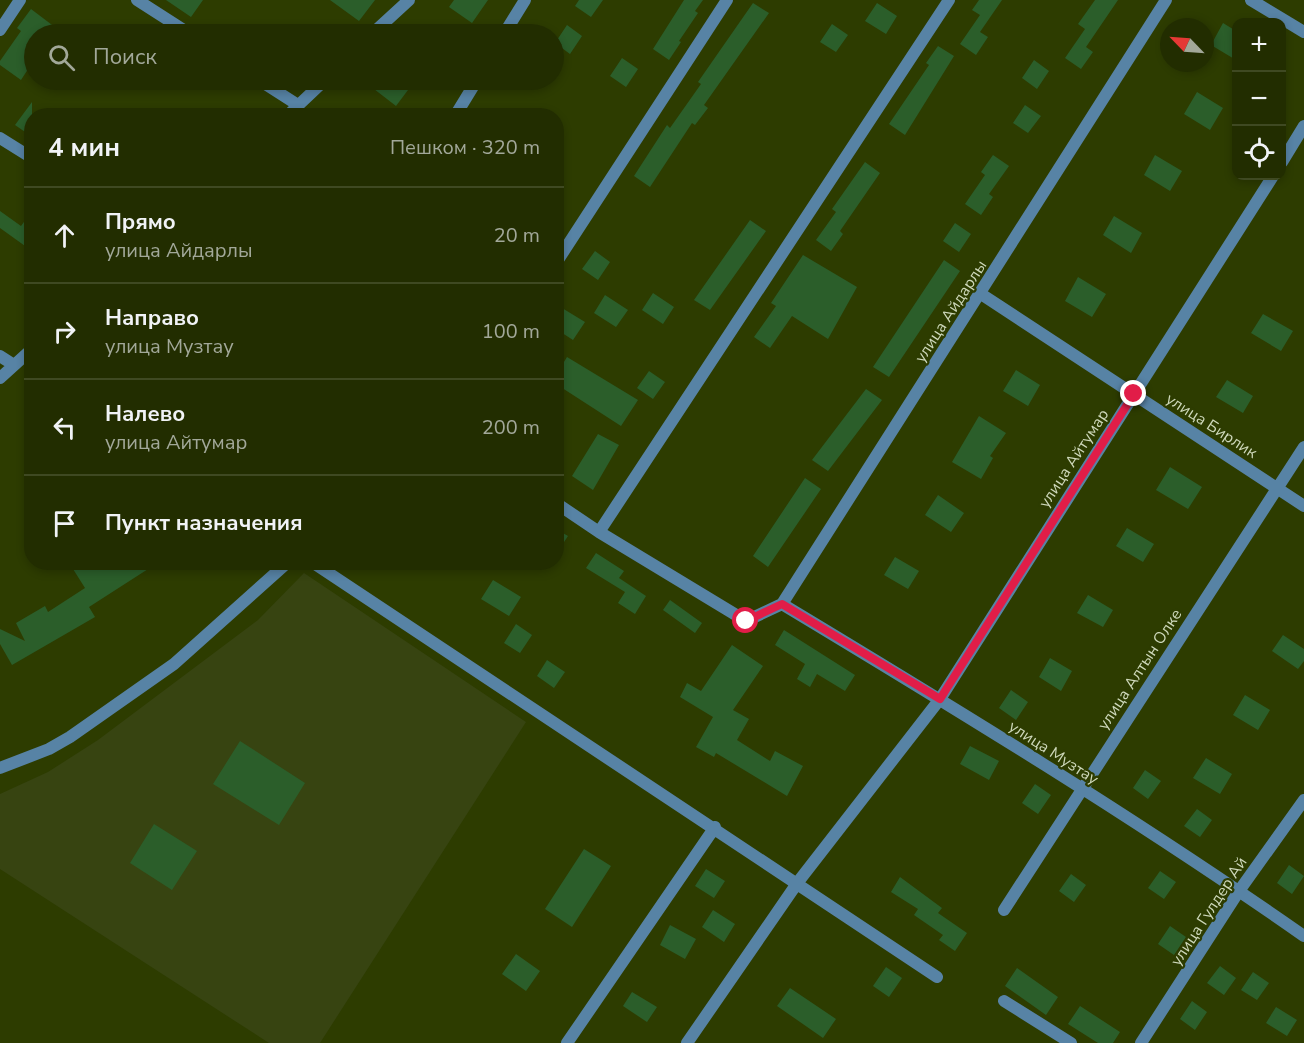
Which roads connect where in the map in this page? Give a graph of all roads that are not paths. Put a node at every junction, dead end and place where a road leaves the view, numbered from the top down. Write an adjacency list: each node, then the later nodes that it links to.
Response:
1 (20, 0): 12 (street)
2 (137, 0): 9 (street)
3 (409, 0): 10 (street)
4 (525, 0): 11 (street)
5 (727, 0): 25 (street)
6 (949, 0): 36 (street)
7 (1166, 0): 26 (street, улица Айдарлы)
8 (1251, 0): 13 (street)
9 (174, 24)
10 (383, 24)
11 (510, 24)
12 (0, 30)
13 (1304, 32)
14 (275, 90): 17 (street)
15 (314, 90): 17 (street)
16 (471, 90): 19 (street)
17 (298, 105): 18 (street)
18 (295, 108)
19 (460, 108)
20 (1304, 126): 23 (street)
21 (0, 138): 22 (street)
22 (24, 153)
23 (1286, 154)
24 (1270, 180): 31 (street, улица Айтумар)
25 (564, 251)
26 (981, 294): 31 (street, улица Бирлик); 39 (street, улица Айдарлы)
27 (0, 356): 29 (street)
28 (24, 356): 29 (street)
29 (14, 365): 30 (street)
30 (0, 378)
31 (1134, 394): 33 (street, улица Бирлик); 40 (street, улица Айтумар)
32 (1304, 447): 33 (street, улица Алтын Олке)
33 (1277, 488): 34 (street, улица Бирлик); 42 (street, улица Алтын Олке)
34 (1304, 506)
35 (564, 508): 36 (street)
36 (599, 532): 39 (street)
37 (279, 570): 41 (street)
38 (324, 570): 44 (street)
39 (782, 604): 40 (street, улица Музтау)
40 (940, 699): 42 (street, улица Музтау); 45 (street, улица Айтумар)
41 (0, 768)
42 (1081, 789): 46 (street, улица Музтау); 47 (street, улица Алтын Олке)
43 (1304, 800): 46 (street, улица Гулдер Ай)
44 (715, 827): 45 (street); 51 (street)
45 (798, 882): 49 (street); 52 (street, улица Айтумар)
46 (1239, 891): 48 (street, улица Музтау); 54 (street, улица Гулдер Ай)
47 (1004, 910)
48 (1304, 936)
49 (937, 976)
50 (1004, 1002): 53 (street)
51 (567, 1043)
52 (687, 1043)
53 (1071, 1043)
54 (1141, 1043)

